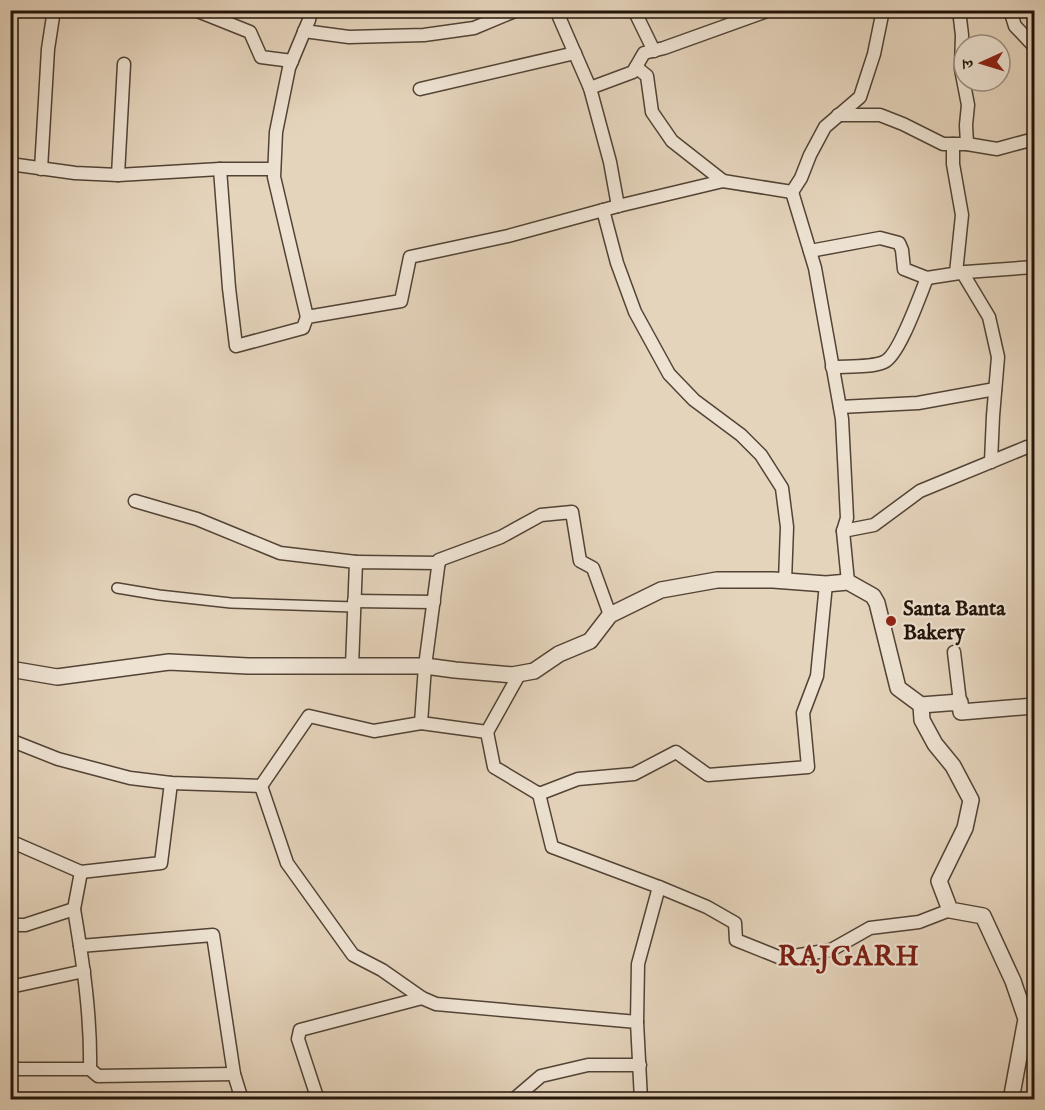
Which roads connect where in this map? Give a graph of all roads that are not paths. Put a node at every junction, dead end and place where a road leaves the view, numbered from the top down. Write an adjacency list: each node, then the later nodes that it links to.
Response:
1 (54, 10): 25 (street)
2 (195, 10): 15 (street)
3 (311, 10): 11 (street)
4 (517, 10): 11 (street)
5 (556, 10): 14 (street)
6 (634, 10): 13 (street)
7 (883, 10): 20 (street)
8 (959, 10): 23 (street)
9 (1010, 10): 12 (street)
10 (768, 11): 13 (street)
11 (304, 31): 15 (street)
12 (1035, 46)
13 (654, 51): 17 (street)
14 (575, 53): 18 (street); 19 (street)
15 (292, 61): 27 (street)
16 (124, 64): 28 (street)
17 (636, 68): 18 (street); 29 (street)
18 (590, 88): 31 (street)
19 (420, 89)
20 (838, 115): 22 (street); 30 (street)
21 (1035, 139): 23 (street)
22 (953, 144): 23 (street); 35 (street)
23 (967, 144)
24 (10, 164): 25 (street)
25 (42, 169): 28 (street)
26 (220, 169): 27 (street); 28 (street); 37 (street)
27 (274, 169): 37 (street)
28 (118, 175)
29 (723, 181): 30 (street); 31 (street)
30 (792, 192): 33 (street)
31 (618, 206): 32 (street)
32 (603, 210): 37 (street); 47 (street)
33 (810, 251): 36 (street); 38 (street)
34 (1035, 267): 35 (street)
35 (959, 273): 36 (street); 39 (street)
36 (927, 278): 38 (street)
37 (307, 317)
38 (832, 367): 40 (street)
39 (995, 389): 40 (street); 42 (street)
40 (840, 407): 44 (street)
41 (1035, 446): 42 (street)
42 (991, 462): 44 (street)
43 (135, 501): 45 (street)
44 (843, 531): 48 (street)
45 (356, 562): 46 (street); 52 (street)
46 (439, 563): 51 (street); 53 (street)
47 (784, 581): 49 (street); 53 (street)
48 (848, 582): 49 (street); 60 (street)
49 (826, 584): 67 (street)
50 (117, 588): 52 (street)
51 (434, 602): 52 (street); 56 (street)
52 (354, 604): 55 (street)
53 (610, 615): 58 (street)
54 (954, 652): 59 (street)
55 (352, 666): 56 (street); 57 (street)
56 (425, 666): 58 (street); 62 (street)
57 (10, 669)
58 (520, 673): 63 (street)
59 (960, 702): 60 (street); 61 (street)
60 (921, 705): 72 (street)
61 (1035, 706)
62 (421, 723): 63 (street); 66 (street)
63 (487, 732): 67 (street)
64 (10, 740): 65 (street)
65 (171, 783): 66 (street); 69 (street)
66 (261, 786): 77 (street)
67 (539, 794): 70 (street)
68 (10, 841): 69 (street)
69 (81, 872): 71 (street)
70 (659, 887): 72 (street); 79 (street)
71 (74, 909): 73 (street); 74 (street)
72 (950, 910): 78 (street)
73 (10, 925)
74 (80, 946): 75 (street); 83 (street)
75 (84, 970): 76 (street); 82 (street)
76 (10, 987)
77 (422, 998): 79 (street); 85 (street)
78 (1030, 1019): 88 (street)
79 (637, 1022): 80 (street)
80 (640, 1065): 86 (street); 87 (street)
81 (10, 1069): 82 (street)
82 (90, 1069): 83 (street)
83 (234, 1074): 84 (street)
84 (242, 1100)
85 (318, 1100)
86 (513, 1100)
87 (641, 1100)
88 (1011, 1100)

